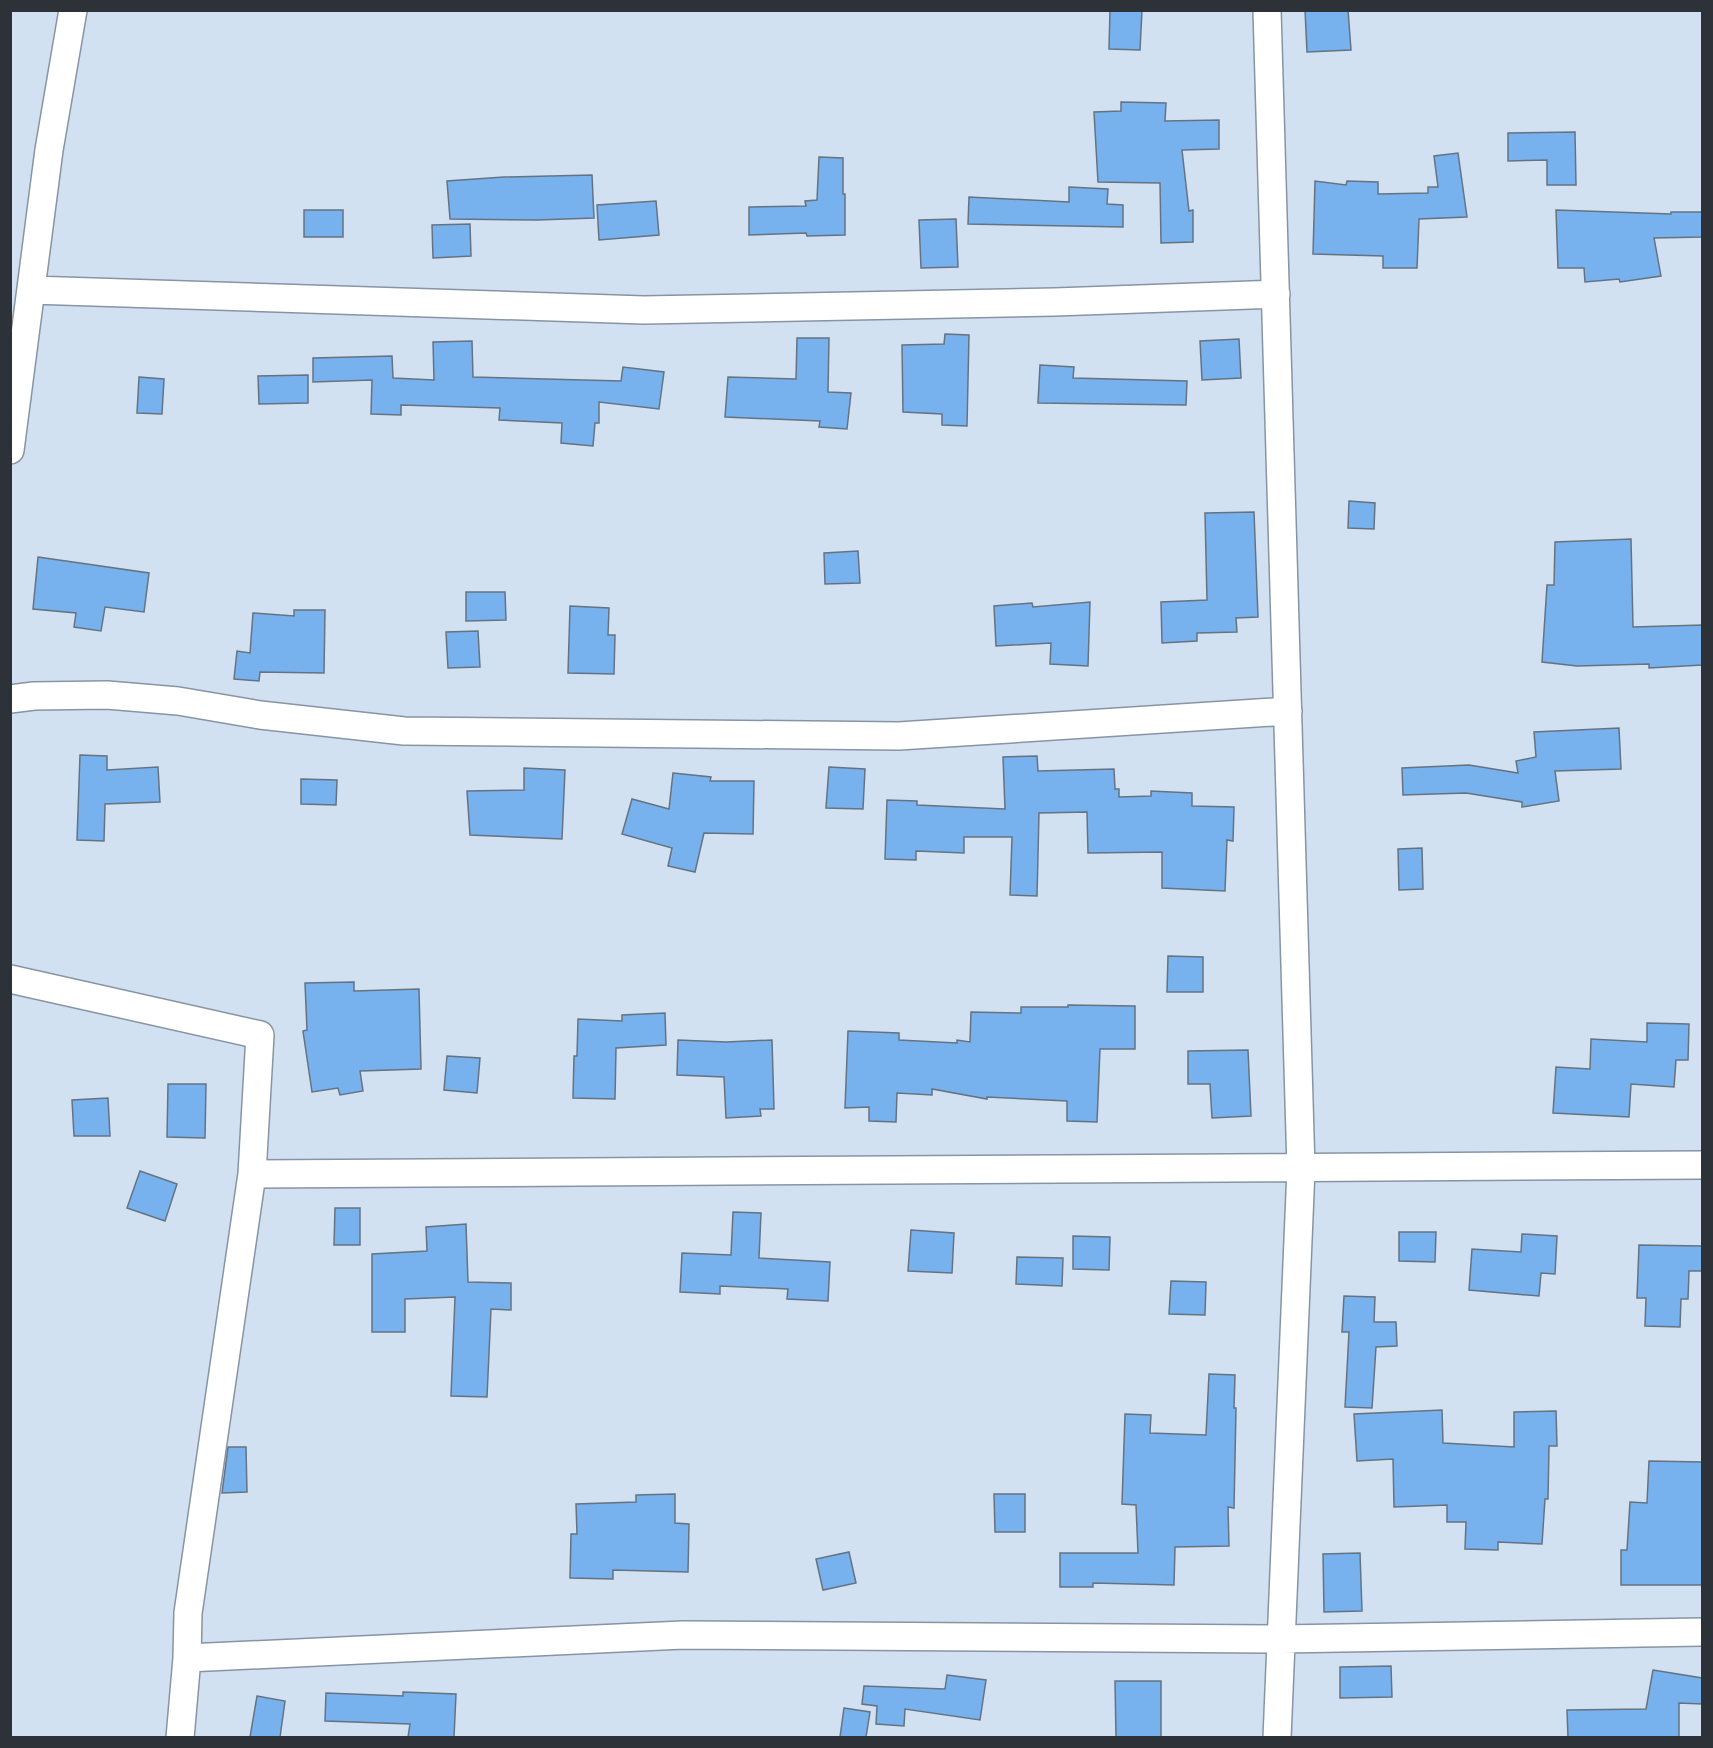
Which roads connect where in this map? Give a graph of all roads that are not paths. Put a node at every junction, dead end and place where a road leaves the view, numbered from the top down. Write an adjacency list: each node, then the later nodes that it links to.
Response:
1 (73, 10): 3 (street)
2 (1267, 10): 4 (street)
3 (31, 290): 4 (street); 5 (street)
4 (1276, 294): 7 (street)
5 (10, 450)
6 (10, 699): 7 (street)
7 (1288, 711): 10 (street)
8 (10, 979): 11 (street)
9 (1702, 1165): 10 (street)
10 (1301, 1169): 11 (street); 13 (street)
11 (252, 1174): 14 (street)
12 (1702, 1632): 13 (street)
13 (1280, 1639): 14 (street); 16 (street)
14 (187, 1658): 15 (street)
15 (180, 1737)
16 (1277, 1737)

